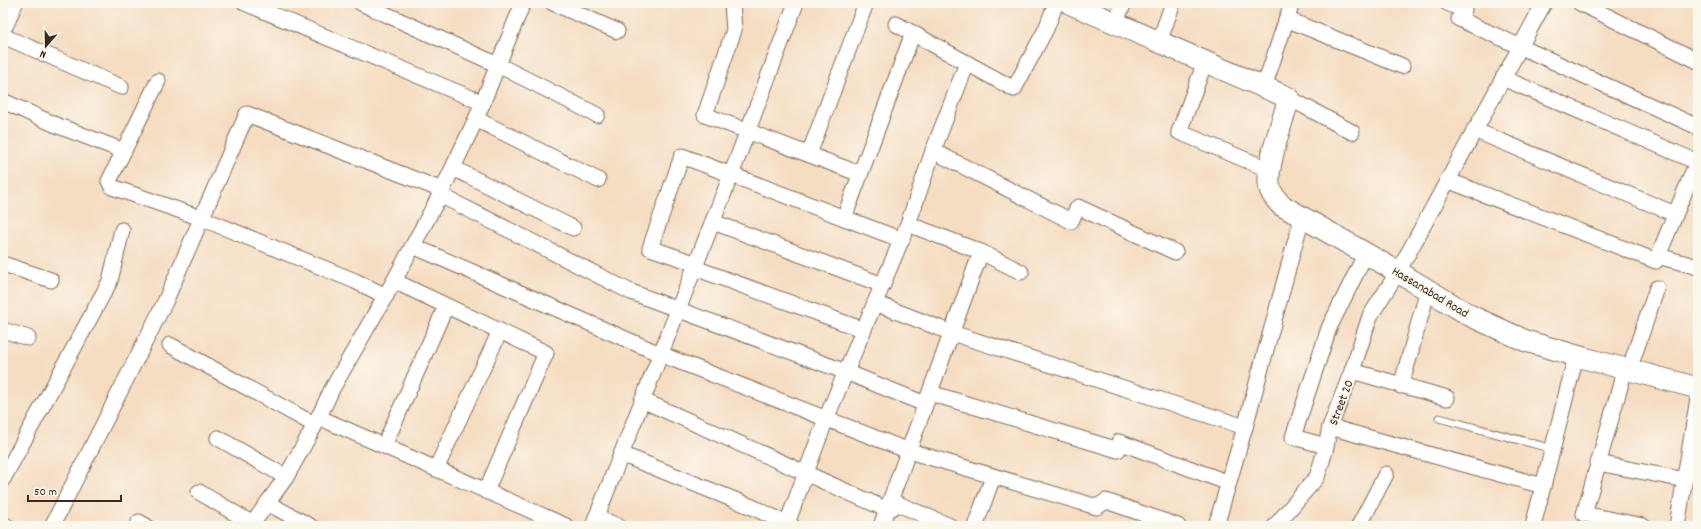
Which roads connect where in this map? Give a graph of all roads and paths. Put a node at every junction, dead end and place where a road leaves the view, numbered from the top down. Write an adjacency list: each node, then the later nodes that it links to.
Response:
1 (12, 3): 19 (street)
2 (245, 3): 37 (street)
3 (361, 3): 29 (street)
4 (523, 3): 29 (street)
5 (553, 3): 21 (street)
6 (732, 3): 42 (street)
7 (796, 3): 42 (street)
8 (866, 3): 46 (street)
9 (1056, 3): 28 (street)
10 (1070, 3): 18 (street)
11 (1124, 3): 18 (street)
12 (1173, 3): 24 (street)
13 (1292, 3): 17 (street)
14 (1447, 3): 25 (street)
15 (1544, 3): 25 (street, Street 20)
16 (1580, 3): 26 (street)
17 (1286, 19): 30 (street); 34 (street)
18 (1115, 23): 24 (street)
19 (3, 24)
20 (896, 24): 22 (street)
21 (617, 31)
22 (913, 33): 28 (street); 50 (street)
23 (3, 36): 33 (street)
24 (1159, 42): 27 (street)
25 (1521, 46): 31 (street, Street 20); 40 (street)
26 (1698, 61)
27 (1204, 62): 34 (street); 49 (street)
28 (967, 63): 45 (street)
29 (498, 66): 37 (street); 38 (street)
30 (1402, 66)
31 (1503, 78): 41 (street, Street 20); 47 (street)
32 (158, 81): 44 (street)
33 (121, 87)
34 (1264, 87): 35 (street)
35 (1289, 98): 43 (street); 49 (street, Hassanabad Road)
36 (3, 101): 44 (street)
37 (483, 103): 39 (street)
38 (597, 115)
39 (476, 119): 48 (street); 52 (street)
40 (1698, 127)
41 (1474, 130): 53 (street, Street 20); 55 (street)
42 (748, 131): 46 (street); 51 (street)
43 (1352, 132)
44 (124, 150): 57 (street)
45 (933, 151): 60 (street); 66 (street)
46 (810, 154): 50 (street)
47 (1698, 162): 55 (street)
48 (453, 168): 54 (street); 61 (street)
49 (1270, 170): 56 (street, Hassanabad Road)
50 (860, 174): 58 (street)
51 (731, 175): 58 (street); 59 (street); 70 (street)
52 (598, 180)
53 (1448, 180): 68 (street); 73 (street, Street 20)
54 (441, 193): 57 (street); 64 (street); 82 (street)
55 (1676, 214): 68 (street)
56 (1302, 217): 67 (street, Hassanabad Road); 103 (street)
57 (201, 218): 79 (street); 131 (street)
58 (844, 218): 63 (street)
59 (713, 222): 70 (street); 76 (street)
60 (908, 224): 63 (street); 65 (street)
61 (573, 228)
62 (122, 230): 117 (street)
63 (902, 240): 76 (street)
64 (413, 246): 75 (street); 89 (street)
65 (982, 252): 72 (street); 86 (street)
66 (1175, 252)
67 (1366, 253): 73 (street, Hassanabad Road); 107 (street)
68 (1658, 256): 71 (street)
69 (3, 264): 74 (street)
70 (696, 266): 82 (street); 84 (street)
71 (1698, 267)
72 (1021, 272)
73 (1398, 272): 78 (street, Hassanabad Road); 92 (street, Street 20)
74 (51, 280)
75 (394, 281): 79 (street); 81 (street)
76 (883, 285): 80 (street)
77 (1657, 288): 91 (street)
78 (1428, 290): 90 (street, Hassanabad Road); 94 (street)
79 (386, 296): 102 (street)
80 (875, 303): 84 (street); 86 (street)
81 (446, 306): 85 (street); 106 (street)
82 (679, 310): 89 (street); 93 (street)
83 (3, 330): 87 (street)
84 (864, 330): 93 (street)
85 (500, 331): 112 (street); 121 (street)
86 (952, 333): 98 (street); 103 (street)
87 (28, 338)
88 (170, 345): 102 (street)
89 (660, 354): 99 (street); 101 (street)
90 (1576, 356): 91 (street, Hassanabad Road); 108 (street)
91 (1627, 370): 95 (street, Hassanabad Road); 111 (street)
92 (1352, 371): 94 (street); 104 (street, Street 20)
93 (846, 372): 98 (street); 101 (street)
94 (1401, 386): 96 (street)
95 (1698, 388)
96 (1447, 398)
97 (1698, 398): 118 (street)
98 (928, 399): 109 (street); 119 (street)
99 (642, 400): 110 (street); 113 (street)
100 (1439, 418): 108 (lane)
101 (826, 419): 109 (street); 113 (street)
102 (317, 421): 106 (street); 115 (street)
103 (1245, 427): 119 (street)
104 (1330, 427): 107 (street, Street 20); 120 (street)
105 (218, 438): 115 (street)
106 (384, 446): 112 (street)
107 (1326, 446): 140 (street, Street 20)
108 (1553, 449): 120 (street)
109 (909, 451): 116 (street); 124 (street)
110 (621, 454): 126 (street); 129 (street)
111 (1598, 463): 118 (street); 143 (street)
112 (436, 469): 121 (street)
113 (806, 474): 124 (street); 129 (street)
114 (1386, 474): 141 (street)
115 (286, 477): 123 (street)
116 (993, 477): 125 (street); 137 (street)
117 (3, 479)
118 (1685, 480): 144 (street)
119 (1229, 483): 139 (street)
120 (1543, 486): 142 (street)
121 (486, 491): 133 (street)
122 (199, 492): 128 (street)
123 (267, 504): 128 (street); 132 (street)
124 (888, 510): 135 (street); 136 (street)
125 (1142, 520): 138 (street)
126 (595, 522): 134 (street)
127 (3, 524): 130 (street)
128 (252, 525)
129 (788, 525)
130 (7, 526)
131 (52, 526)
132 (310, 526)
133 (566, 526)
134 (618, 526)
135 (881, 526)
136 (950, 526)
137 (975, 526)
138 (1178, 526)
139 (1216, 526)
140 (1275, 526)
141 (1359, 526)
142 (1533, 526)
143 (1643, 526)
144 (1677, 526)

